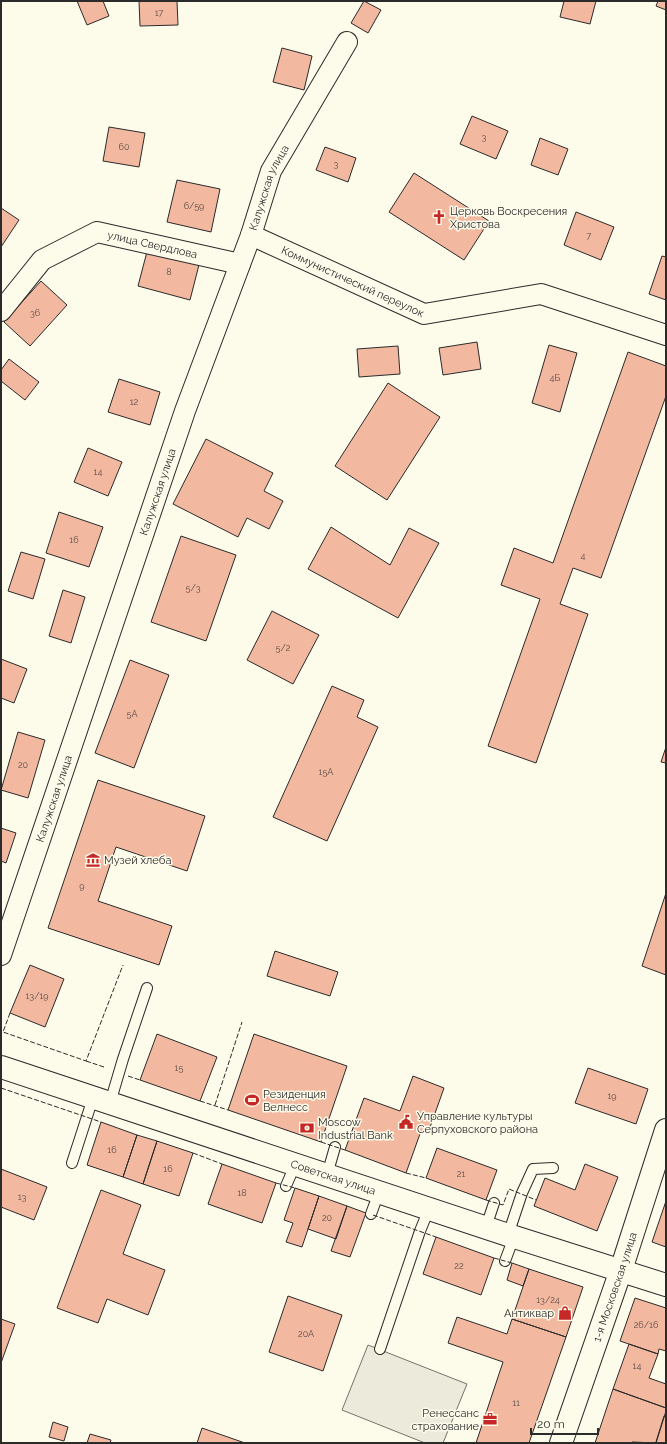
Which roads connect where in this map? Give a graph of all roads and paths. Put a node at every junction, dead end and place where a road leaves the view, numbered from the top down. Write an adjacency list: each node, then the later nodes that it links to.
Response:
1 (347, 42): 2 (street, Калужская улица)
2 (251, 235): 3 (street, Калужская улица); 5 (street, Коммунистический переулок)
3 (240, 264): 4 (street, улица Свердлова); 6 (street, Калужская улица)
4 (1, 311)
5 (666, 335)
6 (1, 955)
7 (147, 988): 9 (lane)
8 (1, 1067): 9 (street, Советская улица)
9 (102, 1101): 12 (lane); 13 (street, Советская улица)
10 (666, 1130): 24 (street, 1-я Московская улица)
11 (336, 1147): 15 (lane)
12 (72, 1163)
13 (295, 1165): 15 (street, Советская улица); 16 (lane)
14 (553, 1168): 22 (lane)
15 (327, 1175): 17 (street, Советская улица)
16 (286, 1186)
17 (378, 1192): 19 (street, Советская улица); 20 (lane)
18 (494, 1203): 21 (lane)
19 (429, 1209): 21 (street, Советская улица); 26 (lane)
20 (371, 1214)
21 (486, 1227): 22 (street, Советская улица)
22 (511, 1236): 23 (lane); 24 (street, Советская улица)
23 (504, 1261)
24 (621, 1270): 25 (street, Советская улица); 27 (street, 1-я Московская улица)
25 (666, 1284)
26 (380, 1349)
27 (561, 1443)

